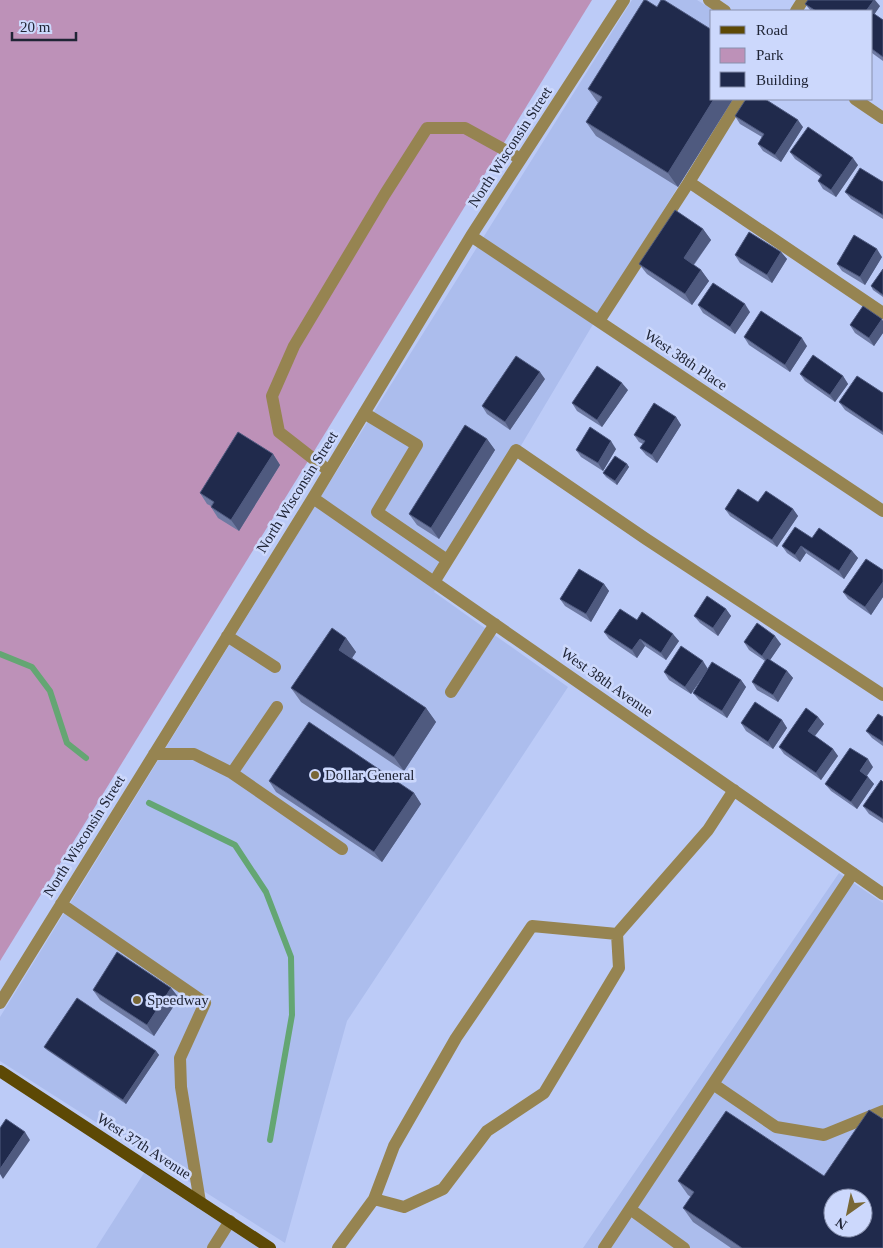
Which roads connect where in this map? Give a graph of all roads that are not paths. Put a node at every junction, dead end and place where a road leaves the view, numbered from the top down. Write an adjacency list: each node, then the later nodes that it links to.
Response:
1 (624, 0): 7 (street, North Wisconsin Street)
2 (709, 0): 3 (street)
3 (724, 10)
4 (739, 100): 8 (street)
5 (856, 100): 6 (street)
6 (883, 118)
7 (521, 159): 9 (street, North Wisconsin Street); 13 (street)
8 (689, 182): 10 (street); 11 (street)
9 (471, 236): 11 (street, West 38th Place); 12 (street, North Wisconsin Street)
10 (883, 313)
11 (599, 321): 15 (street, West 38th Place)
12 (364, 413): 13 (street, North Wisconsin Street); 16 (street)
13 (329, 471): 14 (street, North Wisconsin Street)
14 (313, 498): 17 (street, West 38th Avenue); 19 (street, North Wisconsin Street)
15 (883, 511)
16 (447, 560): 17 (street); 22 (street)
17 (434, 582): 18 (street, West 38th Avenue)
18 (495, 624): 21 (street); 26 (street, West 38th Avenue)
19 (227, 636): 20 (street); 24 (street, North Wisconsin Street)
20 (275, 667)
21 (451, 692)
22 (883, 695)
23 (276, 707): 25 (street)
24 (154, 754): 25 (street); 30 (street, North Wisconsin Street)
25 (232, 773): 27 (street)
26 (734, 790): 28 (street, West 38th Avenue); 31 (street)
27 (342, 848)
28 (854, 873): 29 (street, West 38th Avenue); 34 (street)
29 (883, 894)
30 (61, 904): 32 (street, North Wisconsin Street); 37 (street)
31 (618, 934): 36 (street); 36 (street)
32 (0, 1003)
33 (0, 1071): 37 (main road, West 37th Avenue)
34 (713, 1084): 35 (street); 38 (street)
35 (883, 1111)
36 (374, 1199): 42 (street)
37 (200, 1202): 39 (main road, West 37th Avenue)
38 (630, 1209): 43 (street); 44 (street)
39 (230, 1222): 40 (street); 41 (main road, West 37th Avenue)
40 (213, 1248)
41 (270, 1248)
42 (338, 1248)
43 (604, 1248)
44 (684, 1248)

